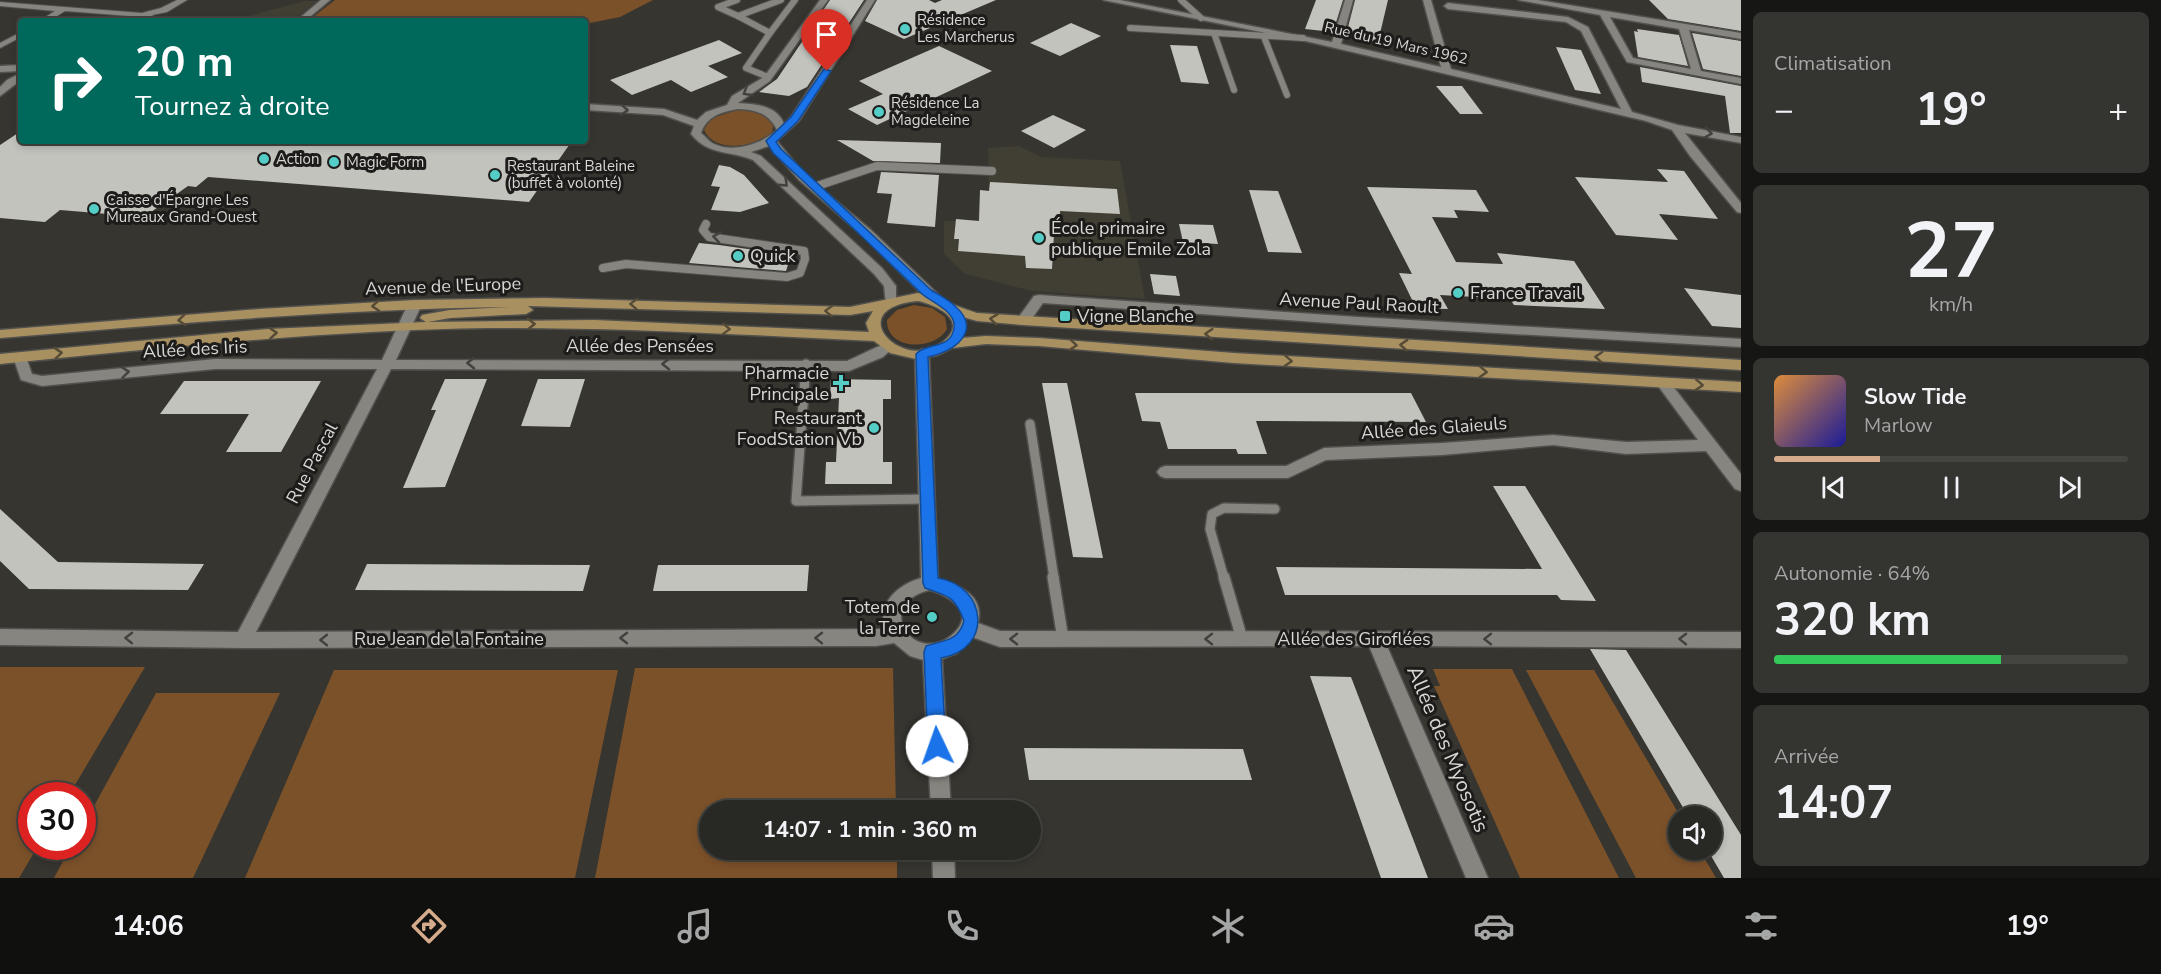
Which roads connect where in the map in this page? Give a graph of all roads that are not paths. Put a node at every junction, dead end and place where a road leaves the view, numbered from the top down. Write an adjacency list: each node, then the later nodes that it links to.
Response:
1 (183, 0): 18 (street)
2 (326, 0): 20 (street)
3 (737, 0): 17 (lane)
4 (781, 0): 17 (lane)
5 (795, 0): 24 (lane)
6 (824, 0): 36 (street)
7 (871, 0): 47 (street)
8 (1107, 0): 21 (street, Rue du 19 Mars 1962)
9 (1181, 0): 21 (lane)
10 (1349, 0): 30 (street)
11 (1427, 0): 34 (street)
12 (1522, 0): 16 (street)
13 (0, 4): 15 (street)
14 (1448, 6): 44 (street)
15 (64, 9): 18 (street); 19 (street)
16 (1603, 13): 22 (street); 35 (street)
17 (738, 16): 24 (lane)
18 (148, 17)
19 (48, 18)
20 (304, 18)
21 (1201, 18): 29 (street, Rue du 19 Mars 1962)
22 (1683, 26): 27 (street); 35 (street)
23 (1130, 28): 25 (lane)
24 (770, 33): 36 (lane)
25 (1215, 33): 28 (lane); 39 (lane)
26 (18, 36): 31 (street)
27 (1741, 36)
28 (1264, 37): 29 (lane); 41 (lane)
29 (1308, 38): 30 (street, Rue du 19 Mars 1962)
30 (1336, 45): 34 (street, Rue du 19 Mars 1962)
31 (0, 46)
32 (18, 68): 33 (street)
33 (0, 69)
34 (1446, 69): 44 (street, Rue du 19 Mars 1962)
35 (1697, 74): 38 (street)
36 (768, 77): 43 (street, one-way to 43)
37 (18, 78): 40 (street)
38 (1741, 81)
39 (1234, 90)
40 (0, 93)
41 (1287, 95)
42 (588, 107): 45 (street, one-way to 45)
43 (730, 108): 45 (street); 47 (street)
44 (1628, 114): 46 (street, Rue du 19 Mars 1962)
45 (698, 124): 50 (street)
46 (1676, 128): 48 (street, Rue du 19 Mars 1962, one-way to 48); 53 (street)
47 (781, 129): 49 (street)
48 (1741, 140)
49 (771, 141): 50 (street); 52 (street)
50 (737, 150): 58 (street, one-way to 58)
51 (992, 171): 52 (lane)
52 (814, 187): 56 (street)
53 (1741, 210)
54 (706, 224): 55 (lane, one-way to 54)
55 (603, 268)
56 (936, 300): 58 (main road); 60 (main road)
57 (545, 302): 58 (main road, Avenue de l'Europe, one-way to 57); 59 (main road, Avenue de l'Europe); 62 (main road)
58 (889, 303): 64 (main road)
59 (415, 304): 62 (street, Rue Pascal); 63 (main road, Avenue de l'Europe, one-way to 63)
60 (952, 310): 61 (main road, one-way to 60); 66 (main road)
61 (1023, 321): 65 (street, Avenue Paul Raoult); 70 (main road, one-way to 61)
62 (406, 326): 64 (main road, one-way to 64); 68 (main road, one-way to 62); 72 (street, Rue Pascal)
63 (0, 334)
64 (882, 341): 67 (main road); 73 (street, Allée des Pensées)
65 (1741, 343)
66 (952, 344): 67 (main road); 75 (main road, one-way to 75)
67 (922, 354): 81 (street)
68 (20, 357): 69 (main road); 72 (street, Allée des Iris, one-way to 72)
69 (0, 359)
70 (1624, 359): 71 (main road); 75 (main road)
71 (1680, 362): 74 (main road); 75 (main road)
72 (387, 363): 73 (street, Allée des Pensées, one-way to 72); 90 (street, Rue Pascal)
73 (806, 364): 81 (lane)
74 (1741, 365)
75 (1663, 383): 76 (main road, one-way to 76); 78 (street)
76 (1741, 387)
77 (1030, 424): 87 (lane)
78 (1709, 445): 79 (street, Allée des Glaieuls); 80 (street)
79 (1165, 472)
80 (1741, 485)
81 (927, 499): 83 (street)
82 (1275, 509): 88 (lane)
83 (930, 583): 84 (street); 85 (street)
84 (969, 627): 87 (street, Allée des Giroflées, one-way to 84); 92 (street)
85 (898, 635): 90 (street, Rue Jean de la Fontaine, one-way to 90); 92 (street)
86 (0, 637): 90 (street, Rue Jean de la Fontaine, one-way to 86)
87 (1063, 639): 88 (street, Allée des Giroflées, one-way to 87)
88 (1242, 639): 89 (street, Allée des Giroflées)
89 (1374, 639): 91 (street, Allée des Giroflées, one-way to 89); 96 (street, Allée des Myosotis)
90 (243, 640)
91 (1741, 640)
92 (932, 652): 93 (street)
93 (939, 800)
94 (943, 860): 95 (street)
95 (944, 878)
96 (1477, 878)

